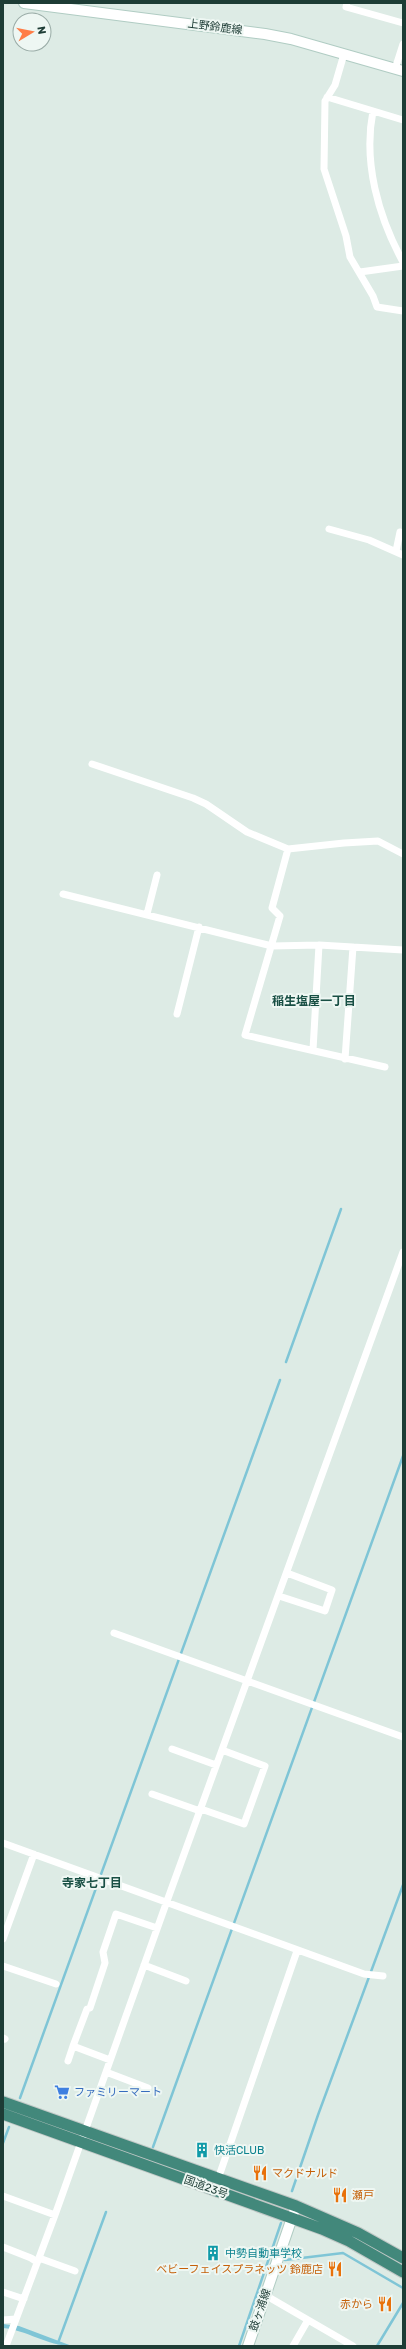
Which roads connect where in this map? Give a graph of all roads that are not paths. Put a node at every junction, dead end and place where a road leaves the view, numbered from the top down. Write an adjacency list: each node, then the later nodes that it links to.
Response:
1 (24, 3): 5 (main road, 上野鈴鹿線)
2 (347, 3): 3 (street)
3 (403, 22)
4 (403, 44): 6 (street)
5 (344, 54): 6 (main road, 上野鈴鹿線); 7 (street)
6 (399, 70)
7 (327, 97): 8 (street); 12 (street)
8 (373, 111): 9 (street); 10 (street)
9 (403, 120)
10 (403, 262)
11 (403, 266): 12 (street)
12 (360, 272): 13 (street)
13 (403, 311)
14 (329, 529): 16 (street)
15 (400, 532): 16 (street)
16 (396, 551): 17 (street)
17 (403, 555)
18 (92, 764): 19 (street)
19 (288, 849): 20 (street); 26 (street)
20 (403, 854)
21 (157, 875): 23 (street)
22 (63, 894): 23 (street)
23 (147, 914): 24 (street)
24 (198, 927): 26 (street); 29 (street)
25 (319, 945): 26 (street); 27 (street); 30 (street)
26 (272, 946): 30 (street)
27 (353, 948): 28 (street); 31 (street)
28 (403, 950)
29 (177, 1014)
30 (313, 1050): 31 (street)
31 (345, 1059): 32 (street)
32 (385, 1067)
33 (403, 1252): 34 (street)
34 (287, 1573): 35 (street); 35 (street)
35 (279, 1596): 37 (street)
36 (114, 1633): 37 (street)
37 (247, 1680): 38 (street); 40 (street)
38 (403, 1737)
39 (172, 1749): 41 (street)
40 (222, 1750): 41 (street); 43 (street)
41 (216, 1765): 43 (street)
42 (152, 1794): 43 (street)
43 (200, 1810): 46 (street)
44 (3, 1843): 45 (street)
45 (34, 1854): 46 (street); 48 (street)
46 (167, 1902): 47 (street); 49 (street)
47 (157, 1928): 50 (street); 55 (street)
48 (3, 1939)
49 (297, 1951): 52 (street); 63 (street)
50 (144, 1965): 53 (street); 56 (street)
51 (3, 1966): 54 (street)
52 (382, 1976)
53 (186, 1981)
54 (56, 1984)
55 (73, 2046): 56 (street); 57 (street)
56 (110, 2060): 58 (street)
57 (68, 2061)
58 (106, 2072): 59 (street); 62 (street)
59 (148, 2088)
60 (3, 2102): 62 (highway, 国道23号)
61 (3, 2114): 62 (highway, 国道23号)
62 (82, 2138): 63 (highway, 国道23号); 66 (street); 67 (highway, 国道23号)
63 (218, 2179): 65 (highway, 国道23号)
64 (3, 2196): 66 (street)
65 (296, 2206): 67 (main road, 鼓ヶ浦線); 69 (highway, 国道23号)
66 (55, 2214): 70 (street)
67 (291, 2218): 72 (highway, 国道23号); 74 (main road, 鼓ヶ浦線)
68 (3, 2247): 70 (street)
69 (403, 2258)
70 (38, 2260): 71 (street); 75 (street)
71 (75, 2271)
72 (403, 2272)
73 (3, 2292): 75 (street)
74 (265, 2295): 77 (street); 81 (main road, 鼓ヶ浦線)
75 (24, 2299): 78 (street)
76 (3, 2320): 78 (street)
77 (308, 2320): 79 (street); 82 (street)
78 (15, 2321): 80 (street)
79 (348, 2345)
80 (6, 2346)
81 (248, 2346)
82 (292, 2346)

